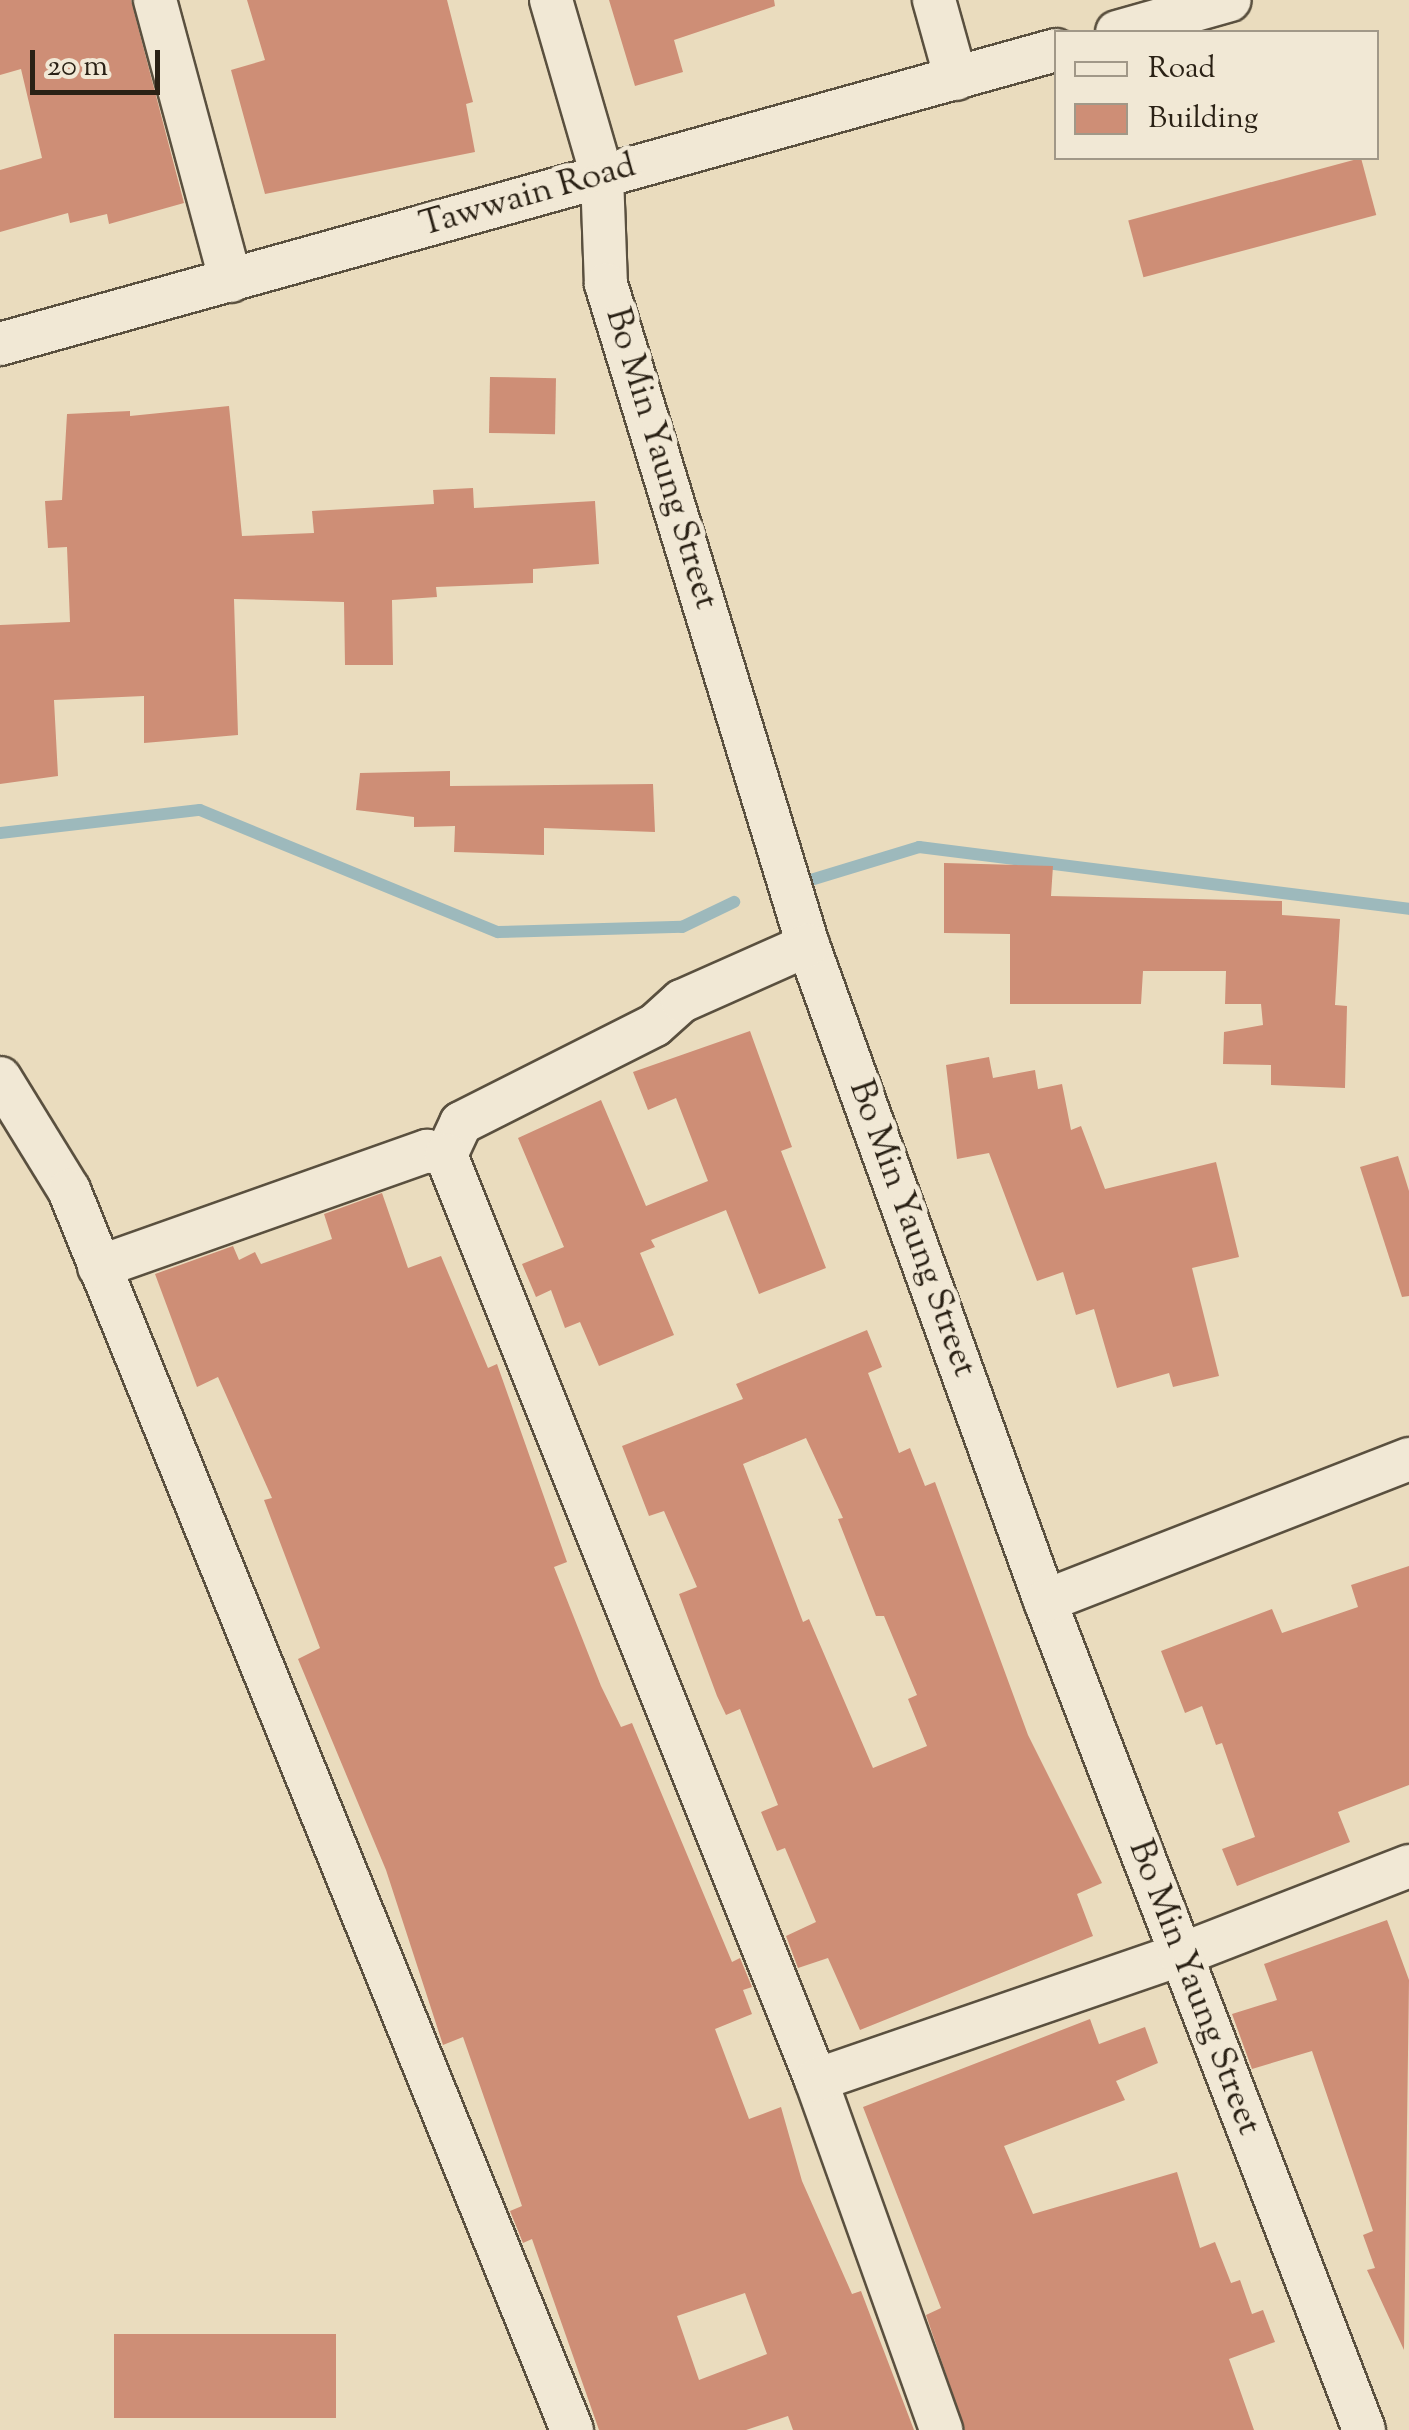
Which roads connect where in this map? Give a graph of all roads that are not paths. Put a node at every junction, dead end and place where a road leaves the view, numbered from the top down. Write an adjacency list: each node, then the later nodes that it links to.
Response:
1 (155, 0): 9 (street)
2 (551, 0): 8 (street, Bo Min Yaung Street)
3 (934, 0): 7 (street)
4 (1230, 0): 5 (street)
5 (1124, 30)
6 (1054, 51): 7 (street, Tawwain Road)
7 (956, 79): 8 (street, Tawwain Road)
8 (602, 176): 9 (street, Tawwain Road); 11 (street, Bo Min Yaung Street)
9 (232, 282): 10 (street, Tawwain Road)
10 (0, 344)
11 (808, 946): 13 (street); 16 (street, Bo Min Yaung Street)
12 (0, 1078): 14 (street)
13 (446, 1155): 14 (street); 19 (street)
14 (99, 1267): 20 (street)
15 (1409, 1459): 16 (street)
16 (1045, 1600): 18 (street, Bo Min Yaung Street)
17 (1409, 1866): 18 (street)
18 (1180, 1956): 19 (street); 22 (street, Bo Min Yaung Street)
19 (816, 2080): 21 (street)
20 (572, 2430)
21 (941, 2430)
22 (1364, 2430)

